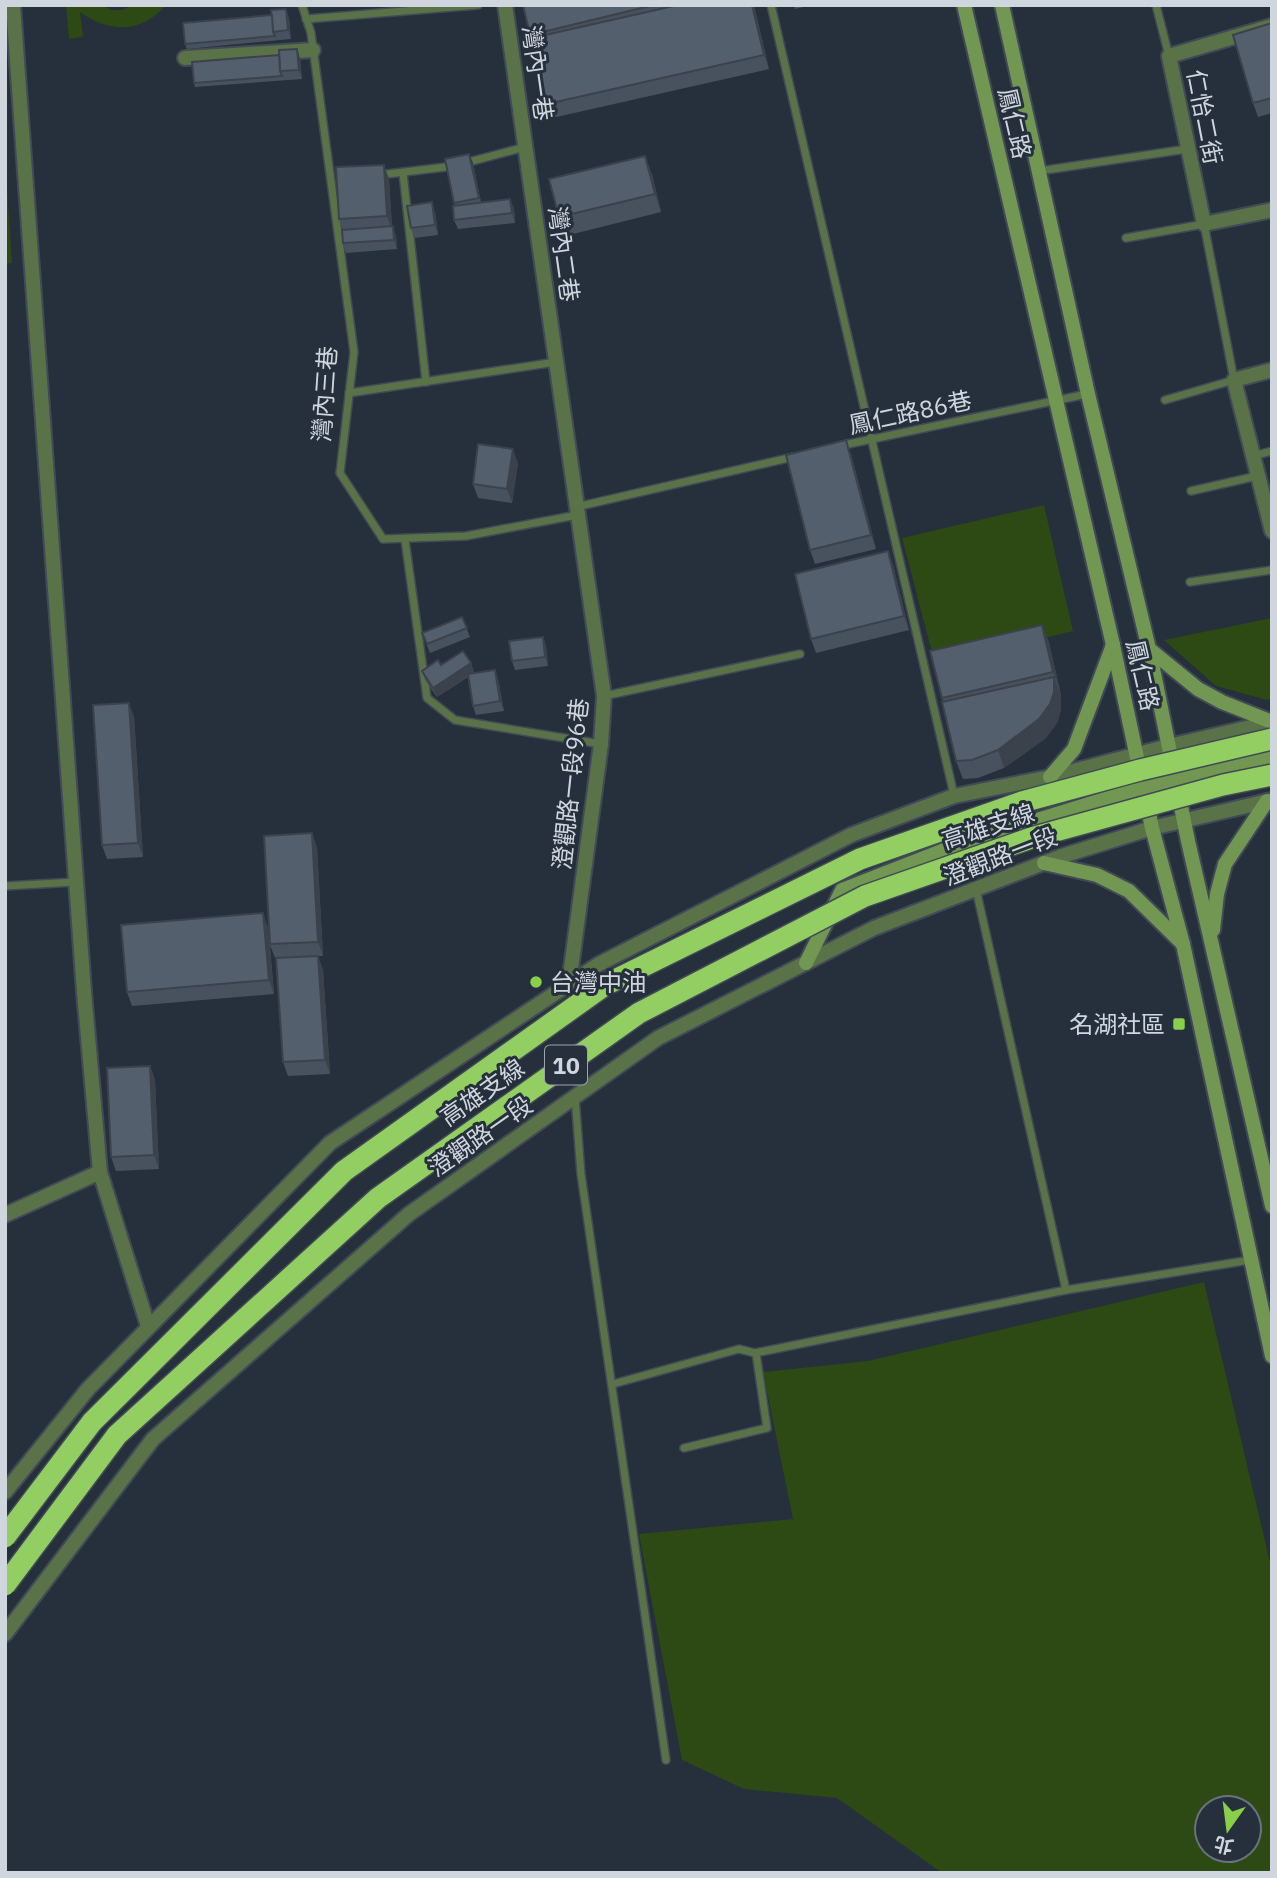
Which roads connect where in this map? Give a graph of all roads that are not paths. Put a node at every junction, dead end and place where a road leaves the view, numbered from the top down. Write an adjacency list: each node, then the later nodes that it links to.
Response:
1 (13, 5): 64 (street)
2 (302, 5): 10 (lane, 灣內三巷)
3 (478, 5): 9 (lane)
4 (505, 5): 15 (street, 灣內一巷)
5 (771, 5): 33 (lane)
6 (964, 5): 32 (main road, 鳳仁路)
7 (1002, 5): 17 (main road, 鳳仁路)
8 (1156, 5): 13 (lane)
9 (411, 8): 10 (lane)
10 (306, 19): 12 (lane, 灣內三巷)
11 (1272, 26): 13 (street, 仁怡二街)
12 (313, 50): 14 (street); 21 (lane, 灣內三巷)
13 (1169, 56): 16 (street, 仁怡二街)
14 (185, 58)
15 (526, 147): 18 (lane); 25 (street, 灣內二巷)
16 (1187, 149): 17 (lane); 23 (street, 仁怡二街)
17 (1039, 171): 30 (main road, 鳳仁路)
18 (402, 173): 19 (lane); 28 (lane)
19 (366, 176)
20 (342, 177): 21 (lane)
21 (330, 178): 29 (lane, 灣內三巷)
22 (1272, 210): 23 (street)
23 (1204, 224): 24 (lane); 27 (lane)
24 (1126, 238)
25 (556, 362): 28 (lane); 40 (street)
26 (1272, 370): 27 (street)
27 (1234, 380): 31 (lane); 37 (street)
28 (426, 382): 29 (lane)
29 (349, 393): 42 (lane, 灣內三巷)
30 (1088, 394): 32 (lane, 鳳仁路86巷); 46 (main road, 鳳仁路)
31 (1166, 400)
32 (1056, 401): 33 (lane, 鳳仁路86巷); 45 (main road, 鳳仁路)
33 (872, 439): 34 (lane, 鳳仁路86巷); 59 (lane)
34 (832, 448)
35 (1272, 452): 37 (lane)
36 (805, 454): 40 (lane)
37 (1252, 456): 38 (street)
38 (1256, 476): 39 (lane); 41 (street)
39 (1191, 491)
40 (577, 511): 42 (lane, 灣內三巷); 48 (street, 澄觀路一段96巷)
41 (1272, 531)
42 (405, 540): 51 (lane)
43 (1272, 570): 44 (lane)
44 (1190, 582)
45 (1114, 645): 53 (main road, 鳳仁路); 57 (main road)
46 (1149, 649): 49 (main road); 52 (main road, 鳳仁路)
47 (800, 654): 48 (lane)
48 (604, 696): 51 (street, 澄觀路一段96巷)
49 (1272, 722): 52 (street)
50 (1272, 739): 83 (highway, 高雄支線 / 10, bridge)
51 (601, 744): 70 (street, 澄觀路一段96巷)
52 (1169, 746): 53 (street); 55 (main road, 鳳仁路)
53 (1138, 754): 57 (street); 58 (main road, 鳳仁路)
54 (1272, 757): 55 (main road)
55 (1175, 773): 58 (main road); 61 (main road, 鳳仁路)
56 (1272, 775): 84 (highway, 高雄支線 / 10, bridge)
57 (1050, 777): 59 (street)
58 (1145, 794): 62 (main road, 鳳仁路); 69 (main road)
59 (954, 796): 70 (street)
60 (1269, 801): 61 (street, 澄觀路一段); 67 (main road)
61 (1184, 821): 62 (street, 澄觀路一段); 67 (main road, 鳳仁路)
62 (1152, 828): 63 (street, 澄觀路一段); 68 (main road, 鳳仁路)
63 (1044, 863): 66 (street, 澄觀路一段); 68 (main road)
64 (76, 882): 65 (lane); 72 (street)
65 (5, 886)
66 (976, 889): 69 (street, 澄觀路一段); 76 (lane)
67 (1211, 942): 73 (main road, 鳳仁路)
68 (1183, 944): 75 (main road, 鳳仁路)
69 (806, 962): 71 (street, 澄觀路一段)
70 (569, 984): 77 (street)
71 (575, 1097): 80 (lane); 85 (street, 澄觀路一段)
72 (100, 1172): 74 (street); 77 (street)
73 (1272, 1206)
74 (5, 1215)
75 (1250, 1260): 76 (lane); 79 (main road, 鳳仁路)
76 (1066, 1290): 78 (lane)
77 (148, 1326): 82 (street)
78 (756, 1353): 80 (lane); 81 (lane)
79 (1272, 1356)
80 (613, 1384): 86 (lane)
81 (684, 1448)
82 (5, 1492)
83 (5, 1537)
84 (5, 1585)
85 (5, 1634)
86 (666, 1760)

